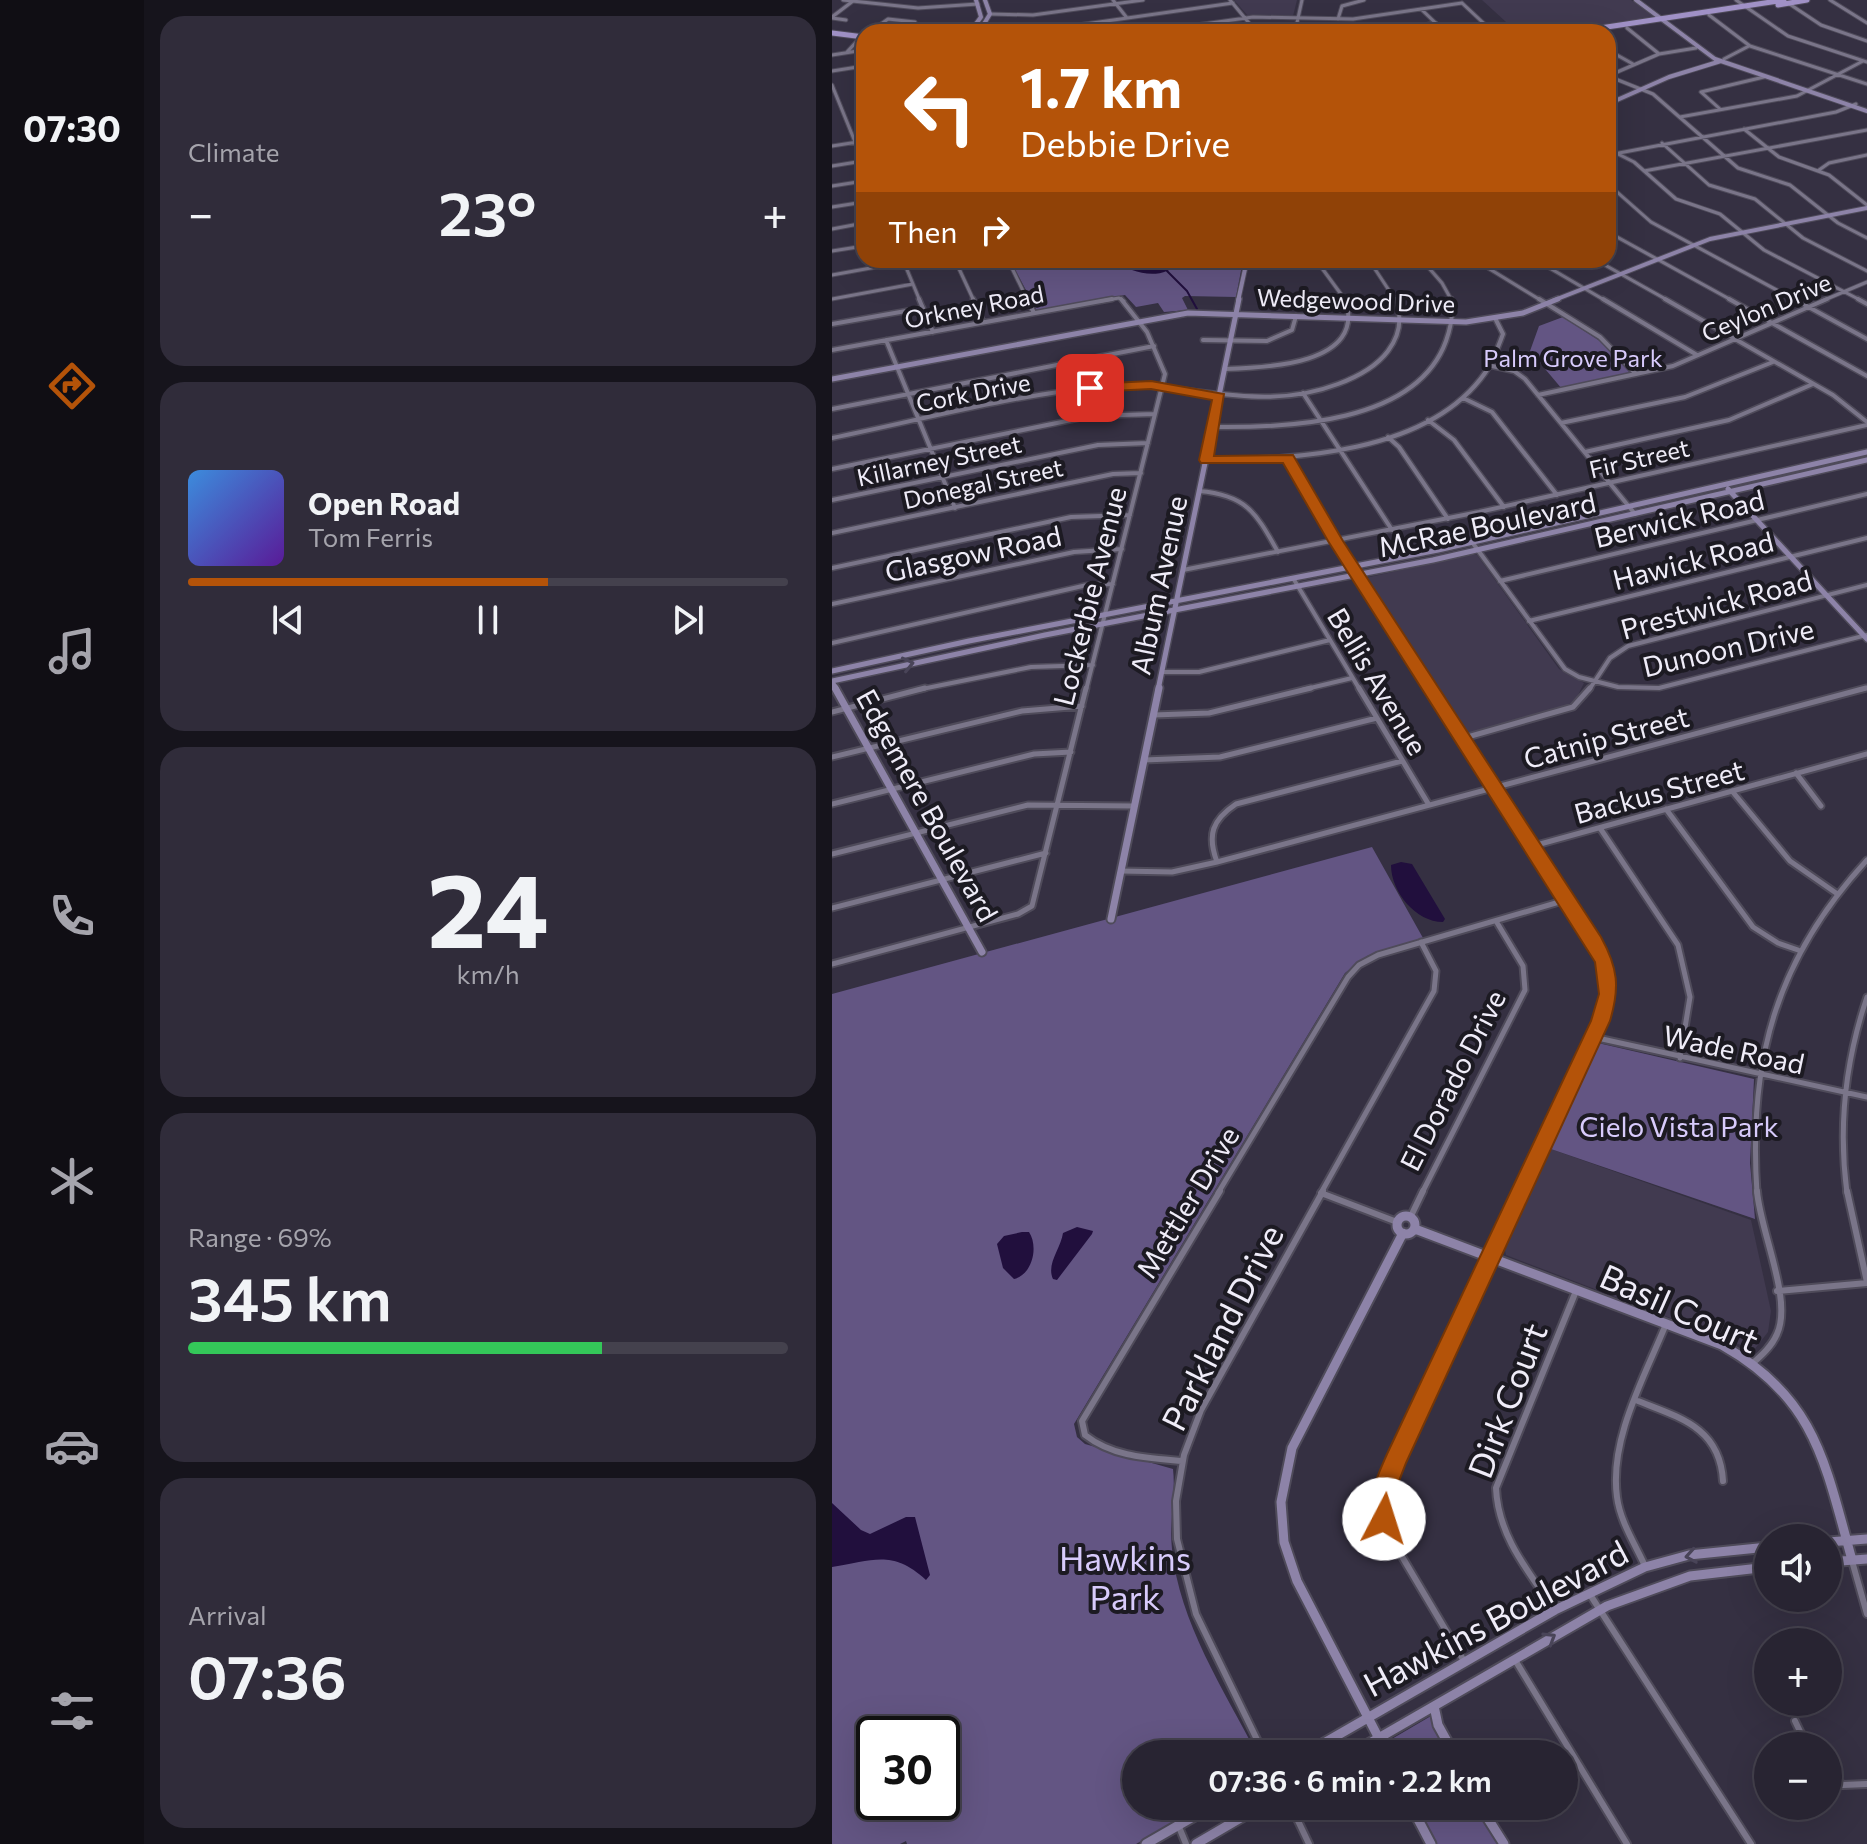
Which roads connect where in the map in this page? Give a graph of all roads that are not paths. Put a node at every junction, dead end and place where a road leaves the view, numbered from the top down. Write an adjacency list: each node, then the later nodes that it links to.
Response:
1 (843, 0): 11 (street)
2 (985, 0): 19 (street)
3 (1143, 0): 15 (street)
4 (1302, 0): 22 (street)
5 (1364, 0): 25 (street)
6 (1636, 0): 27 (street)
7 (1644, 0): 27 (street)
8 (1736, 0): 17 (street)
9 (1807, 0): 13 (main road)
10 (1830, 0): 29 (street)
11 (853, 1): 14 (street); 21 (street)
12 (1461, 1): 18 (street); 39 (street)
13 (1785, 1): 17 (main road); 45 (street)
14 (977, 2): 32 (street)
15 (1115, 2): 19 (street); 23 (street)
16 (1231, 2): 23 (street); 24 (street)
17 (1747, 8): 20 (main road); 27 (main road); 56 (street)
18 (1421, 9): 25 (street); 28 (street)
19 (990, 14): 33 (street)
20 (1709, 15): 27 (main road); 48 (street)
21 (832, 17): 26 (street)
22 (1298, 17): 24 (street); 25 (street); 37 (street)
23 (1127, 18): 34 (street)
24 (1245, 18): 35 (street); 36 (street)
25 (1338, 19)
26 (846, 20)
27 (1665, 20): 40 (main road); 41 (main road); 49 (street); 55 (street)
28 (1436, 23): 38 (street)
29 (1867, 23)
30 (881, 24): 31 (street)
31 (911, 24)
32 (978, 24)
33 (981, 24)
34 (1088, 24)
35 (1204, 24)
36 (1248, 24)
37 (1297, 24)
38 (1431, 24)
39 (1485, 24)
40 (1616, 27)
41 (1627, 28): 42 (main road); 53 (street)
42 (1616, 30)
43 (832, 31): 44 (main road)
44 (856, 36)
45 (1867, 41)
46 (856, 42): 47 (street)
47 (854, 46): 51 (street)
48 (1750, 46): 55 (street); 61 (street)
49 (1696, 48): 53 (street); 55 (street)
50 (856, 50): 51 (street)
51 (847, 52): 54 (street)
52 (1616, 54): 57 (street)
53 (1659, 54): 57 (street)
54 (832, 55)
55 (1722, 60): 62 (street); 66 (street); 67 (street)
56 (1865, 61): 61 (street)
57 (1634, 64): 60 (street)
58 (856, 67): 59 (street)
59 (832, 71)
60 (1616, 72)
61 (1837, 75): 64 (street); 67 (street)
62 (1764, 77): 67 (street); 72 (street)
63 (1616, 79): 66 (street)
64 (1867, 84)
65 (832, 85): 68 (street)
66 (1641, 89): 69 (street); 73 (street)
67 (1810, 90): 70 (street); 72 (street)
68 (834, 94): 77 (street)
69 (1616, 99)
70 (1854, 105): 71 (street); 74 (street)
71 (1867, 109)
72 (1721, 110): 73 (street)
73 (1680, 117): 76 (street)
74 (1743, 129): 76 (street); 80 (street)
75 (1867, 130): 80 (street)
76 (1702, 136): 78 (street); 84 (street)
77 (855, 143): 79 (street)
78 (1662, 143): 82 (street); 86 (street)
79 (832, 146)
80 (1767, 149): 84 (street); 88 (street)
81 (1616, 152): 82 (street)
82 (1619, 153): 89 (street)
83 (1867, 155): 88 (street)
84 (1725, 156): 86 (street); 96 (street)
85 (856, 163): 87 (street)
86 (1685, 163): 89 (street); 98 (street)
87 (832, 166)
88 (1819, 170): 95 (street)
89 (1644, 171): 100 (street)
90 (856, 182): 91 (street)
91 (832, 186)
92 (1616, 191): 103 (street)
93 (856, 203): 94 (street)
94 (832, 207)
95 (1867, 207): 96 (street, Wedgewood Drive)
96 (1829, 216): 98 (street, Wedgewood Drive); 102 (street)
97 (856, 224): 99 (street)
98 (1785, 224): 100 (street, Wedgewood Drive); 118 (street)
99 (832, 229)
100 (1741, 233): 103 (street, Wedgewood Drive); 124 (street)
101 (1616, 236): 106 (street)
102 (1867, 238)
103 (1694, 245): 106 (street, Wedgewood Drive); 130 (street)
104 (856, 247): 105 (street)
105 (832, 251)
106 (1658, 259): 119 (street, Wedgewood Drive); 140 (street)
107 (868, 268): 120 (street)
108 (907, 268): 122 (street)
109 (959, 268): 139 (street)
110 (1012, 268): 131 (street)
111 (1246, 268): 132 (street, Album Avenue)
112 (1322, 268): 134 (street)
113 (1375, 268): 135 (street)
114 (1428, 268): 138 (street)
115 (1488, 268): 127 (street)
116 (1550, 268): 123 (street)
117 (1611, 268): 119 (street)
118 (1867, 271)
119 (1622, 274): 123 (street, Wedgewood Drive); 143 (street)
120 (832, 275)
121 (1867, 282): 124 (street, Ceylon Drive)
122 (913, 284): 125 (street); 129 (street)
123 (1585, 289): 127 (street, Wedgewood Drive); 150 (street)
124 (1844, 292): 128 (street); 130 (street, Ceylon Drive)
125 (832, 299)
126 (1123, 299): 131 (street, Orkney Road); 137 (street, Lockerbie Avenue)
127 (1547, 304): 136 (street, Wedgewood Drive); 155 (street)
128 (1867, 304)
129 (923, 308): 141 (street); 142 (street)
130 (1809, 308): 140 (street, Ceylon Drive); 144 (street)
131 (1034, 313): 139 (street, Orkney Road)
132 (1237, 315): 133 (street, Wedgewood Drive); 137 (street, Wedgewood Drive); 147 (street, Album Avenue)
133 (1296, 316): 134 (street, Wedgewood Drive); 147 (street)
134 (1348, 318): 135 (street, Wedgewood Drive); 154 (street)
135 (1399, 320): 138 (street, Wedgewood Drive); 160 (street, Cork Drive)
136 (1496, 320): 138 (street, Wedgewood Drive); 152 (street)
137 (1139, 321): 148 (street, Lockerbie Avenue); 153 (street, Wedgewood Drive)
138 (1451, 321): 169 (street)
139 (983, 322): 142 (street, Orkney Road)
140 (1772, 323): 143 (street, Ceylon Drive); 156 (street)
141 (832, 324)
142 (933, 332): 145 (street, Orkney Road)
143 (1736, 339): 150 (street, Ceylon Drive); 151 (street)
144 (1867, 339)
145 (886, 340): 149 (street, Orkney Road); 153 (street)
146 (1203, 340): 147 (street)
147 (1231, 341): 154 (street, Album Avenue)
148 (1154, 346): 159 (street, Lockerbie Avenue); 161 (street)
149 (832, 350)
150 (1698, 355): 155 (street, Ceylon Drive)
151 (1774, 361): 158 (street); 170 (street)
152 (1491, 366): 162 (street); 164 (street)
153 (897, 367): 157 (street, Wedgewood Drive); 161 (street)
154 (1225, 369): 163 (street, Album Avenue)
155 (1637, 375): 162 (street, Ceylon Drive)
156 (1867, 376)
157 (832, 379)
158 (1814, 384): 171 (street); 178 (street)
159 (1163, 386): 163 (street, Cork Drive); 166 (street, Lockerbie Avenue); 168 (street, Cork Drive)
160 (1303, 393): 163 (street, Cork Drive); 169 (street)
161 (908, 394): 165 (street); 168 (street)
162 (1538, 395): 170 (street)
163 (1219, 397): 172 (street, Album Avenue)
164 (1463, 398): 167 (street); 191 (street)
165 (832, 409)
166 (1155, 414): 175 (street, Lockerbie Avenue); 176 (street)
167 (1428, 420): 173 (street); 193 (street)
168 (919, 421): 174 (street, Cork Drive); 176 (street)
169 (1321, 421): 172 (street); 177 (street)
170 (1561, 423): 178 (street)
171 (1867, 423): 186 (street, Fir Street)
172 (1213, 427): 181 (street, Album Avenue)
173 (1388, 437): 177 (street); 198 (street)
174 (832, 438)
175 (1148, 443): 184 (street, Lockerbie Avenue); 185 (street, Killarney Street)
176 (931, 449): 183 (street); 185 (street)
177 (1340, 450): 180 (street); 200 (street)
178 (1585, 452): 186 (street)
179 (1867, 452): 187 (street, McRae Boulevard)
180 (1288, 458): 181 (street); 203 (street)
181 (1206, 460): 188 (street, Album Avenue)
182 (1867, 460): 189 (street, McRae Boulevard)
183 (832, 469)
184 (1141, 473): 195 (street, Donegal Street); 197 (street, Lockerbie Avenue)
185 (942, 477): 192 (street, Killarney Street); 195 (street)
186 (1610, 483): 191 (street, Fir Street); 194 (street)
187 (1723, 485): 189 (street); 194 (street, McRae Boulevard)
188 (1199, 491): 207 (street); 211 (street, Album Avenue)
189 (1730, 492): 196 (street, McRae Boulevard); 199 (street)
190 (1867, 494): 199 (street, Berwick Road)
191 (1557, 495): 193 (street, Fir Street)
192 (832, 500)
193 (1504, 507): 198 (street, Fir Street)
194 (1629, 507): 196 (street); 204 (street, McRae Boulevard)
195 (955, 508): 201 (street, Donegal Street)
196 (1635, 514): 206 (street, McRae Boulevard)
197 (1130, 515): 205 (street, Lockerbie Avenue); 210 (street)
198 (1448, 519): 200 (street, Fir Street)
199 (1756, 520): 208 (street); 214 (street, Berwick Road)
200 (1392, 530): 203 (street, Fir Street)
201 (832, 533)
202 (1867, 538): 208 (street, Hawick Road)
203 (1336, 541): 207 (street, Fir Street); 209 (street)
204 (1472, 542): 206 (street, Dunoon Drive); 209 (street, McRae Boulevard)
205 (1122, 549): 215 (street, Lockerbie Avenue); 222 (street, Glasgow Road)
206 (1478, 550): 212 (street, McRae Boulevard); 214 (street, Dunoon Drive)
207 (1278, 552): 211 (street, Fir Street)
208 (1790, 557): 219 (street); 225 (street, Hawick Road)
209 (1352, 567): 212 (street); 213 (street, McRae Boulevard)
210 (832, 568)
211 (1183, 570): 221 (street, Album Avenue)
212 (1358, 574): 217 (street, McRae Boulevard); 242 (street)
213 (1293, 578): 217 (street, Bellis Avenue); 218 (street, McRae Boulevard)
214 (1500, 581): 225 (street, Dunoon Drive)
215 (1113, 584): 224 (street, Lockerbie Avenue); 229 (street)
216 (1867, 585): 219 (street, Prestwick Road)
217 (1297, 586): 220 (street, McRae Boulevard); 228 (street, Bellis Avenue)
218 (1240, 588): 220 (street); 221 (street, McRae Boulevard)
219 (1826, 595): 227 (street); 234 (street, Prestwick Road)
220 (1243, 597): 223 (street, McRae Boulevard)
221 (1176, 600): 223 (street, Album Avenue); 224 (street, McRae Boulevard)
222 (832, 604)
223 (1174, 611): 226 (street, McRae Boulevard); 232 (street, Album Avenue)
224 (1106, 614): 226 (street, Lockerbie Avenue); 231 (street, McRae Boulevard)
225 (1529, 621): 234 (street, Dunoon Drive)
226 (1104, 624): 230 (street, Lockerbie Avenue); 235 (street, McRae Boulevard, one-way to 226)
227 (1866, 636): 234 (street, Dunoon Drive)
228 (1330, 640): 232 (street); 233 (street, Bellis Avenue)
229 (832, 643)
230 (1093, 665): 237 (street, Lockerbie Avenue); 238 (street)
231 (832, 671)
232 (1162, 672): 240 (street, Album Avenue)
233 (1352, 678): 240 (street); 241 (street, Bellis Avenue)
234 (1593, 681): 242 (street, Prestwick Road)
235 (832, 682): 238 (street, Edgemere Boulevard)
236 (1867, 688): 251 (street, Catnip Street)
237 (1082, 706): 243 (street); 244 (street, Lockerbie Avenue)
238 (847, 708): 239 (street); 243 (street, Edgemere Boulevard)
239 (832, 712)
240 (1153, 715): 247 (street, Album Avenue)
241 (1377, 718): 247 (street); 248 (street, Bellis Avenue)
242 (1464, 738): 251 (street)
243 (869, 748): 246 (street); 252 (street, Edgemere Boulevard)
244 (1071, 752): 252 (street); 255 (street, Lockerbie Avenue)
245 (1864, 754): 249 (street, Backus Street); 250 (street, Backus Street)
246 (832, 757)
247 (1144, 760): 257 (street, Album Avenue)
248 (1402, 761): 256 (street, Bellis Avenue); 266 (street)
249 (1867, 762)
250 (1796, 773): 253 (street, Backus Street); 258 (street)
251 (1495, 787): 256 (street, Catnip Street); 262 (street)
252 (892, 789): 254 (street); 261 (street, Edgemere Boulevard)
253 (1732, 791): 259 (street, Backus Street); 269 (street)
254 (832, 804)
255 (1059, 804): 257 (street); 261 (street); 263 (street, Lockerbie Avenue)
256 (1429, 805): 266 (street, Catnip Street)
257 (1133, 806): 267 (street, Album Avenue)
258 (1821, 806)
259 (1666, 809): 260 (street, Backus Street); 276 (street)
260 (1600, 828): 262 (street, Backus Street); 281 (street)
261 (917, 833): 264 (street); 268 (street, Edgemere Boulevard)
262 (1533, 846): 270 (street)
263 (1046, 853): 268 (street); 274 (street, Lockerbie Avenue)
264 (832, 854)
265 (1867, 860): 269 (street)
266 (1217, 862): 267 (street, Catnip Street)
267 (1121, 871): 272 (street, Album Avenue)
268 (942, 879): 271 (street); 274 (street, Edgemere Boulevard)
269 (1836, 893): 276 (street)
270 (1567, 900): 273 (street); 280 (street)
271 (832, 908)
272 (1111, 919)
273 (1496, 921): 275 (street); 286 (street, El Dorado Drive)
274 (969, 927): 277 (street, Edgemere Boulevard); 278 (street)
275 (1421, 942): 285 (street, Parkland Drive); 297 (street, Mettler Drive)
276 (1798, 950): 282 (street)
277 (982, 952)
278 (832, 964)
279 (1867, 997): 283 (street)
280 (1593, 1037): 281 (street, Wade Road); 290 (street)
281 (1680, 1058): 282 (street, Wade Road)
282 (1761, 1075): 283 (street, Wade Road); 293 (street)
283 (1846, 1092): 284 (street, Wade Road); 291 (street)
284 (1867, 1097)
285 (1321, 1193): 287 (street); 297 (street, Parkland Drive)
286 (1410, 1218): 287 (street); 288 (street)
287 (1397, 1222): 289 (street)
288 (1415, 1229): 289 (street); 290 (street, Basil Court)
289 (1403, 1233): 315 (street)
290 (1490, 1257): 292 (street, Basil Court); 313 (street)
291 (1867, 1282): 293 (street)
292 (1577, 1290): 294 (street, Basil Court); 309 (street, Dirk Court)
293 (1777, 1291): 295 (street)
294 (1666, 1324): 295 (street, Basil Court); 296 (street)
295 (1753, 1363): 301 (street, Basil Court)
296 (1638, 1401): 298 (street); 306 (street)
297 (1182, 1461): 319 (street, Parkland Drive)
298 (1723, 1481)
299 (1867, 1539): 301 (street)
300 (1842, 1541): 301 (street)
301 (1846, 1541): 304 (street, Basil Court)
302 (1754, 1548): 306 (street, Hawkins Boulevard, one-way to 306)
303 (1867, 1559): 304 (street)
304 (1852, 1560): 305 (street); 311 (street, Basil Court)
305 (1842, 1561)
306 (1645, 1567): 308 (street, Hawkins Boulevard)
307 (1754, 1569): 310 (street, Hawkins Boulevard)
308 (1588, 1593): 309 (street, Hawkins Boulevard); 310 (street)
309 (1555, 1610): 313 (street, Hawkins Boulevard)
310 (1599, 1610): 312 (street, Hawkins Boulevard, one-way to 310); 340 (street)
311 (1867, 1614)
312 (1515, 1660): 314 (street, Hawkins Boulevard); 339 (street)
313 (1465, 1662): 315 (street, Hawkins Boulevard)
314 (1434, 1706): 318 (street, Hawkins Boulevard); 324 (street)
315 (1370, 1716): 318 (street); 320 (street, Hawkins Boulevard)
316 (1795, 1721): 317 (street)
317 (1800, 1732)
318 (1381, 1737): 321 (street, Hawkins Boulevard); 322 (street); 323 (street)
319 (1257, 1740)
320 (1329, 1740)
321 (1376, 1740)
322 (1382, 1740)
323 (1384, 1740)
324 (1446, 1740)
325 (1842, 1784): 326 (street)
326 (1867, 1784)
327 (1187, 1820): 332 (street)
328 (1237, 1820): 335 (street)
329 (1298, 1820): 336 (street)
330 (1419, 1820): 337 (street)
331 (1490, 1820): 338 (street)
332 (1178, 1825): 333 (street); 334 (street)
333 (1146, 1844)
334 (1186, 1844)
335 (1196, 1844)
336 (1309, 1844)
337 (1431, 1844)
338 (1504, 1844)
339 (1627, 1844)
340 (1751, 1844)

